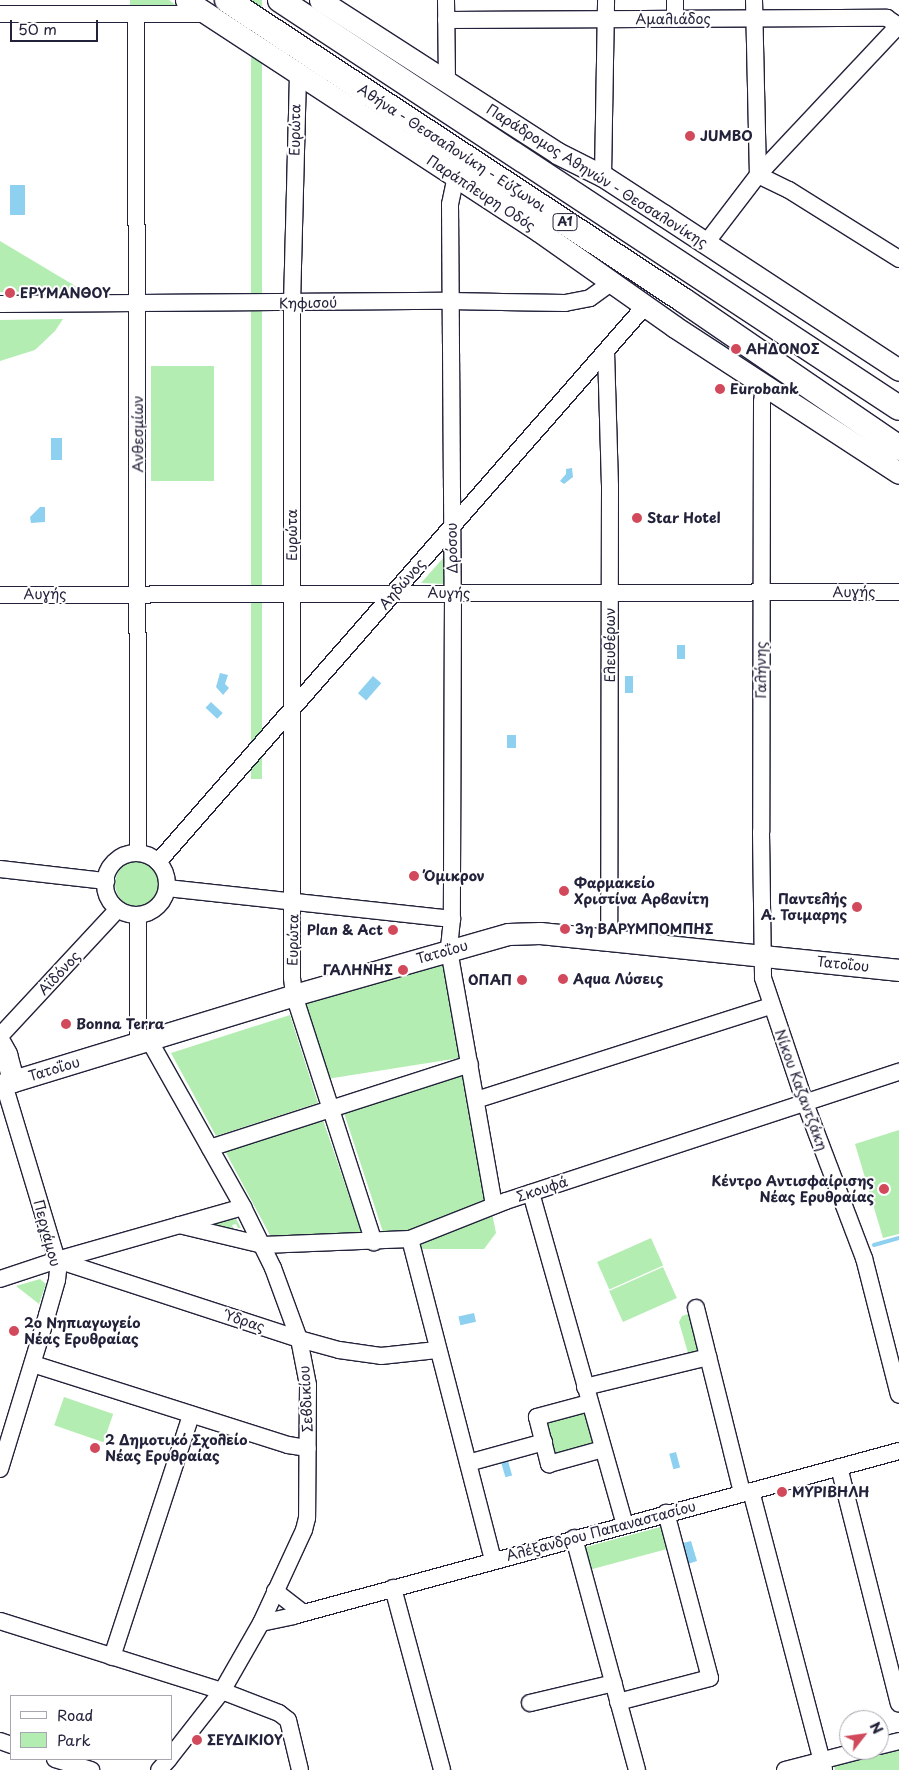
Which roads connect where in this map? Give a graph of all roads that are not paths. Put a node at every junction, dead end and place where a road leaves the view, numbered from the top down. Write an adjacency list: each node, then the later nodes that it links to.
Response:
1 (186, 0): 10 (main road, Παράπλευρη Οδός)
2 (227, 0): 34 (highway, Αθήνα - Θεσσαλονίκη - Εύζωνοι / Α1)
3 (280, 0): 33 (highway, Αθήνα - Θεσσαλονίκη - Εύζωνοι / Α1)
4 (320, 0): 18 (main road, Παράδρομος Αθηνών - Θεσσαλονίκης)
5 (446, 0): 14 (street)
6 (606, 0): 15 (street)
7 (675, 0): 12 (street)
8 (754, 0): 13 (street)
9 (0, 14): 11 (street)
10 (207, 14): 11 (street); 17 (main road, Παράπλευρη Οδός)
11 (136, 15): 27 (street, Ανθεσμίων)
12 (675, 19): 13 (street, Αμαλιάδος); 15 (street, Αμαλιάδος)
13 (754, 19): 16 (street, Αμαλιάδος); 19 (street)
14 (446, 20): 15 (street, Αμαλιάδος); 18 (street)
15 (606, 20): 21 (street)
16 (898, 25): 19 (street)
17 (298, 74): 20 (main road, Παράπλευρη Οδός); 28 (street, Ευρώτα)
18 (447, 83): 21 (main road, Παράδρομος Αθηνών - Θεσσαλονίκης)
19 (758, 175): 22 (street); 23 (street)
20 (456, 176): 24 (main road, Παράπλευρη Οδός); 25 (street, Δρόσου)
21 (603, 176): 22 (main road, Παράδρομος Αθηνών - Θεσσαλονίκης)
22 (706, 243): 31 (main road, Παράδρομος Αθηνών - Θεσσαλονίκης)
23 (899, 258)
24 (611, 283): 25 (street, Κηφισού); 29 (main road, Παράπλευρη Οδός)
25 (449, 301): 28 (street, Κηφισού); 36 (street, Δρόσου)
26 (0, 304): 27 (street, Κηφισού)
27 (138, 304): 28 (street, Κηφισού); 43 (street, Ανθεσμίων)
28 (292, 304): 40 (street, Ευρώτα)
29 (645, 306): 30 (street, Αηδώνος); 32 (main road, Παράπλευρη Οδός)
30 (606, 351): 36 (street, Αηδώνος); 42 (street, Ελευθέρων)
31 (899, 370)
32 (764, 384): 35 (main road, Παράπλευρη Οδός); 38 (street, Γαλήνης)
33 (899, 408)
34 (899, 448)
35 (899, 473)
36 (451, 527): 37 (street, Αηδώνος); 41 (street, Δρόσου)
37 (395, 592): 40 (street, Αυγής); 41 (street, Αυγής); 45 (street, Αηδώνος)
38 (762, 592): 39 (street, Αυγής); 42 (street, Αυγής); 57 (street, Γαλήνης)
39 (899, 592)
40 (292, 593): 43 (street, Αυγής); 45 (street, Ευρώτα)
41 (453, 593): 42 (street, Αυγής); 54 (street, Δρόσου)
42 (610, 593): 55 (street, Ελευθέρων)
43 (138, 594): 44 (street, Αυγής); 46 (street, Ανθεσμίων)
44 (0, 595)
45 (292, 709): 47 (street, Αηδώνος); 51 (street, Ευρώτα)
46 (138, 853): 47 (street); 49 (street)
47 (158, 862): 50 (street)
48 (0, 869): 49 (street)
49 (106, 881): 52 (street)
50 (167, 888): 51 (street); 53 (street)
51 (294, 900): 54 (street); 59 (street, Ευρώτα)
52 (118, 909): 53 (street); 61 (street, Αϊδόνος)
53 (138, 915): 63 (street)
54 (452, 919): 56 (street, Δρόσου)
55 (609, 940): 56 (main road, Τατοΐου); 57 (main road, Τατοΐου)
56 (449, 950): 59 (main road, Τατοΐου); 64 (street, Δρόσου)
57 (762, 956): 58 (main road, Τατοΐου); 60 (street, Νίκου Καζαντζάκη)
58 (899, 970)
59 (294, 995): 63 (main road, Τατοΐου); 69 (street, Ευρώτα)
60 (771, 1006): 67 (street); 68 (street, Νίκου Καζαντζάκη)
61 (0, 1036)
62 (0, 1042): 66 (main road)
63 (144, 1042): 66 (main road, Τατοΐου); 70 (street, Σεβδικίου)
64 (470, 1064): 67 (street, Δρόσου); 69 (street)
65 (899, 1072): 68 (street, Σκουφά)
66 (6, 1083): 78 (street, Περγάμου)
67 (476, 1100): 72 (street, Δρόσου)
68 (805, 1103): 71 (street, Σκουφά); 86 (street, Νίκου Καζαντζάκη)
69 (330, 1109): 70 (street); 76 (street, Ευρώτα)
70 (210, 1148): 73 (street, Σεβδικίου)
71 (531, 1192): 72 (street, Σκουφά); 85 (street)
72 (494, 1205): 75 (street, Σκουφά)
73 (243, 1207): 74 (street, Σκουφά); 77 (street, Σεβδικίου)
74 (179, 1225): 77 (street, Σκουφά); 78 (street, Σκουφά)
75 (410, 1240): 76 (street, Σκουφά); 82 (street)
76 (374, 1242): 77 (street, Σκουφά)
77 (263, 1245): 81 (street, Σεβδικίου)
78 (57, 1260): 79 (street, Σκουφά); 81 (street, Ύδρας); 84 (street, Περγάμου)
79 (0, 1279)
80 (696, 1308): 83 (street)
81 (299, 1339): 82 (street, Ύδρας); 90 (street, Σεβδικίου)
82 (437, 1350): 93 (street)
83 (708, 1357): 85 (street); 96 (street)
84 (33, 1364): 88 (street); 95 (street, Περγάμου)
85 (585, 1387): 87 (street)
86 (899, 1395)
87 (589, 1403): 89 (street); 91 (street)
88 (191, 1415): 90 (street); 106 (street)
89 (544, 1442): 91 (street); 93 (street)
90 (308, 1448): 102 (street, Σεβδικίου)
91 (603, 1449): 98 (street)
92 (899, 1451): 94 (street, Αλέξανδρου Παπαναστασίου)
93 (468, 1463): 100 (street)
94 (839, 1467): 96 (street, Αλέξανδρου Παπαναστασίου); 111 (street)
95 (0, 1469)
96 (747, 1492): 97 (street, Αλέξανδρου Παπαναστασίου); 116 (street)
97 (666, 1514): 98 (street, Αλέξανδρου Παπαναστασίου); 109 (street)
98 (625, 1524): 99 (street, Αλέξανδρου Παπαναστασίου)
99 (574, 1538): 100 (street, Αλέξανδρου Παπαναστασίου); 107 (street)
100 (493, 1560): 101 (street, Αλέξανδρου Παπαναστασίου)
101 (393, 1588): 103 (street, Αλέξανδρου Παπαναστασίου); 120 (street)
102 (275, 1591): 103 (street); 105 (street, Σεβδικίου)
103 (303, 1613): 105 (street, Αλέξανδρου Παπαναστασίου)
104 (0, 1621): 106 (street)
105 (261, 1623): 108 (street, Σεβδικίου)
106 (112, 1657): 108 (street)
107 (614, 1683): 109 (street); 110 (street)
108 (222, 1691): 112 (street, Σεβδικίου); 119 (street)
109 (618, 1702): 121 (street)
110 (530, 1703)
111 (899, 1704)
112 (172, 1754)
113 (839, 1759): 116 (street)
114 (58, 1760): 117 (street)
115 (168, 1760): 118 (street, Σεβδικίου)
116 (823, 1765): 122 (street)
117 (91, 1770)
118 (160, 1770)
119 (300, 1770)
120 (442, 1770)
121 (637, 1770)
122 (785, 1770)

